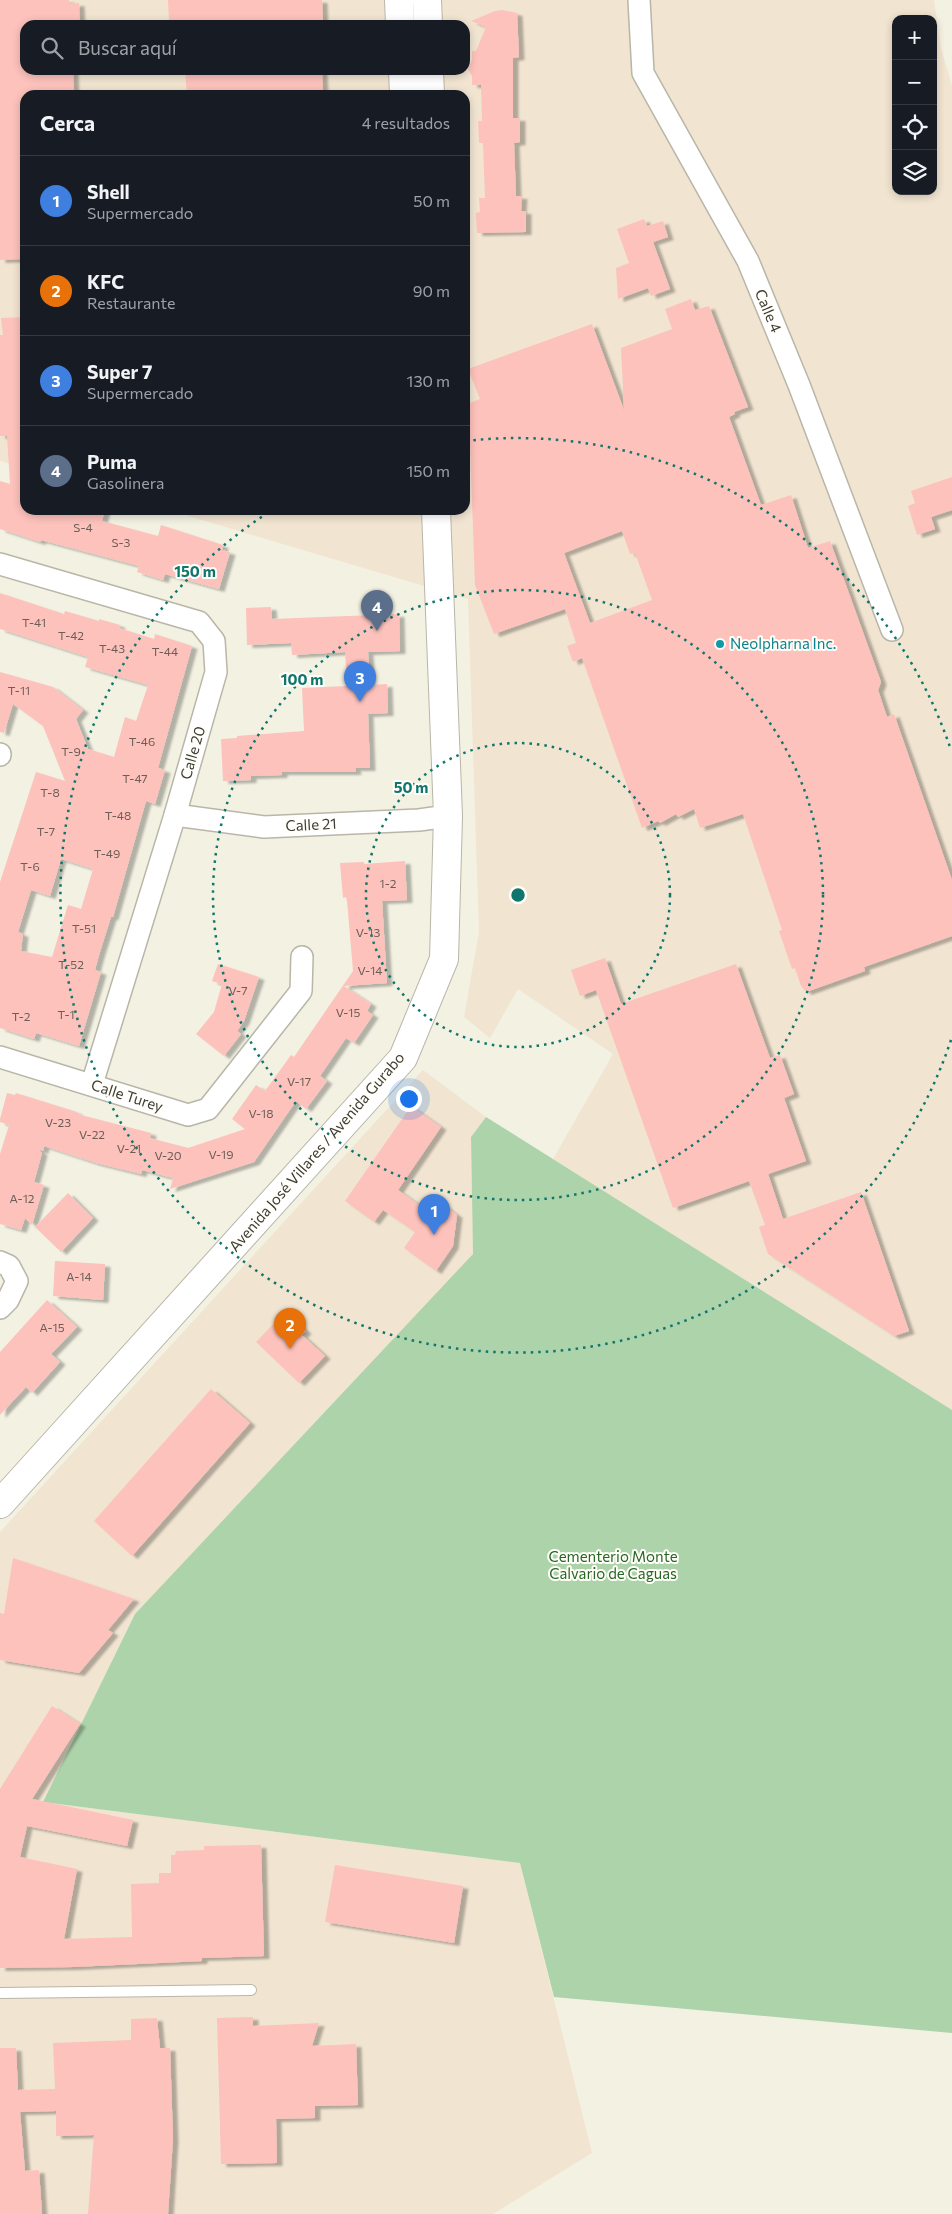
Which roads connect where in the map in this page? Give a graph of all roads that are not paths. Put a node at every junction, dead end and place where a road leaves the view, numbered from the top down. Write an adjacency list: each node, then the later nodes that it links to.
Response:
1 (426, 0): 3 (main road)
2 (639, 0): 10 (street, Calle 4)
3 (428, 20)
4 (403, 75): 6 (main road)
5 (429, 75): 7 (main road)
6 (404, 90)
7 (430, 90)
8 (436, 515): 12 (main road, Avenida José Villares / Avenida Gurabo)
9 (0, 564): 11 (street, Calle 20)
10 (892, 630)
11 (175, 815): 12 (street, Calle 21); 15 (street, Calle 20)
12 (448, 816): 18 (main road, Avenida José Villares / Avenida Gurabo)
13 (302, 957): 15 (street, Calle Turey)
14 (0, 1057): 15 (street, Calle Turey)
15 (92, 1084)
16 (0, 1262): 17 (street)
17 (0, 1308)
18 (0, 1504)
19 (251, 1990): 20 (lane)
20 (0, 1994)

